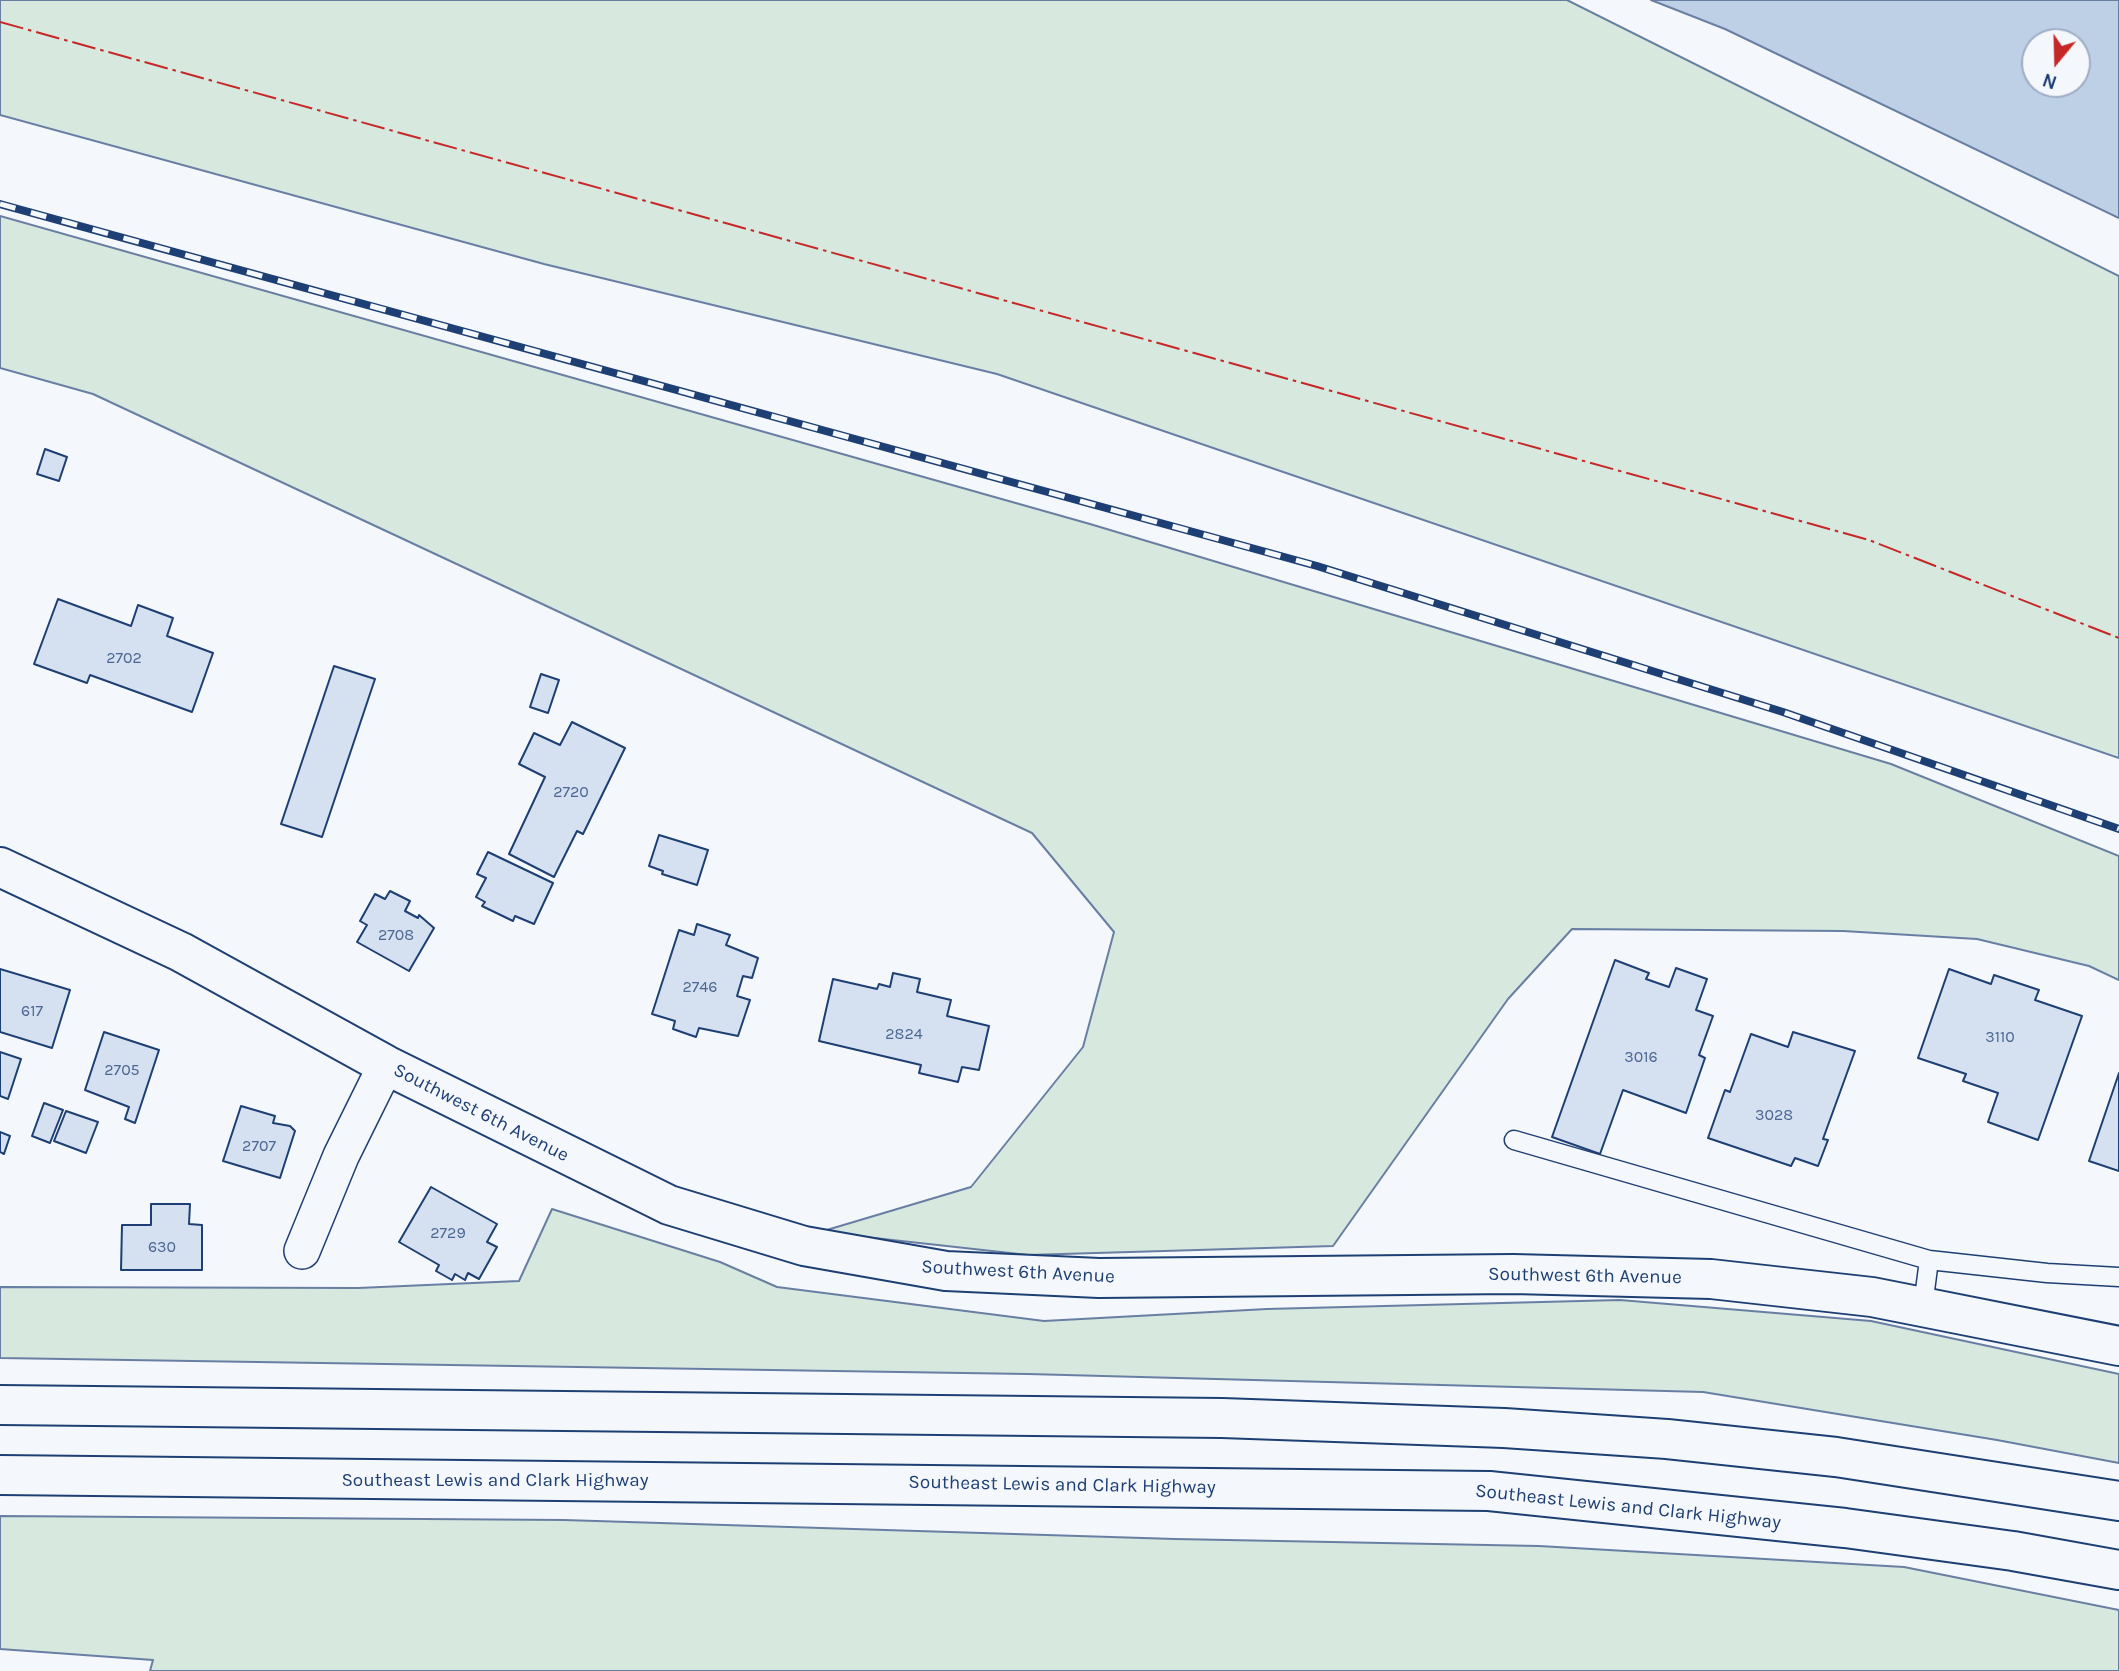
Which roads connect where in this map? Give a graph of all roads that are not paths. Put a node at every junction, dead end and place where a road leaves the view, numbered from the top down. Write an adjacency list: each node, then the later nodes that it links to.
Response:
1 (0, 867): 2 (main road, Southwest 6th Avenue)
2 (386, 1065): 4 (street); 7 (main road, Southwest 6th Avenue)
3 (1514, 1140): 5 (lane)
4 (302, 1251)
5 (1929, 1260): 6 (lane); 7 (lane)
6 (2119, 1277)
7 (1923, 1306): 8 (main road, Southwest 6th Avenue)
8 (2119, 1346)
9 (0, 1405): 11 (main road)
10 (0, 1475): 12 (main road, Southeast Lewis and Clark Highway)
11 (2119, 1501)
12 (2119, 1570)

